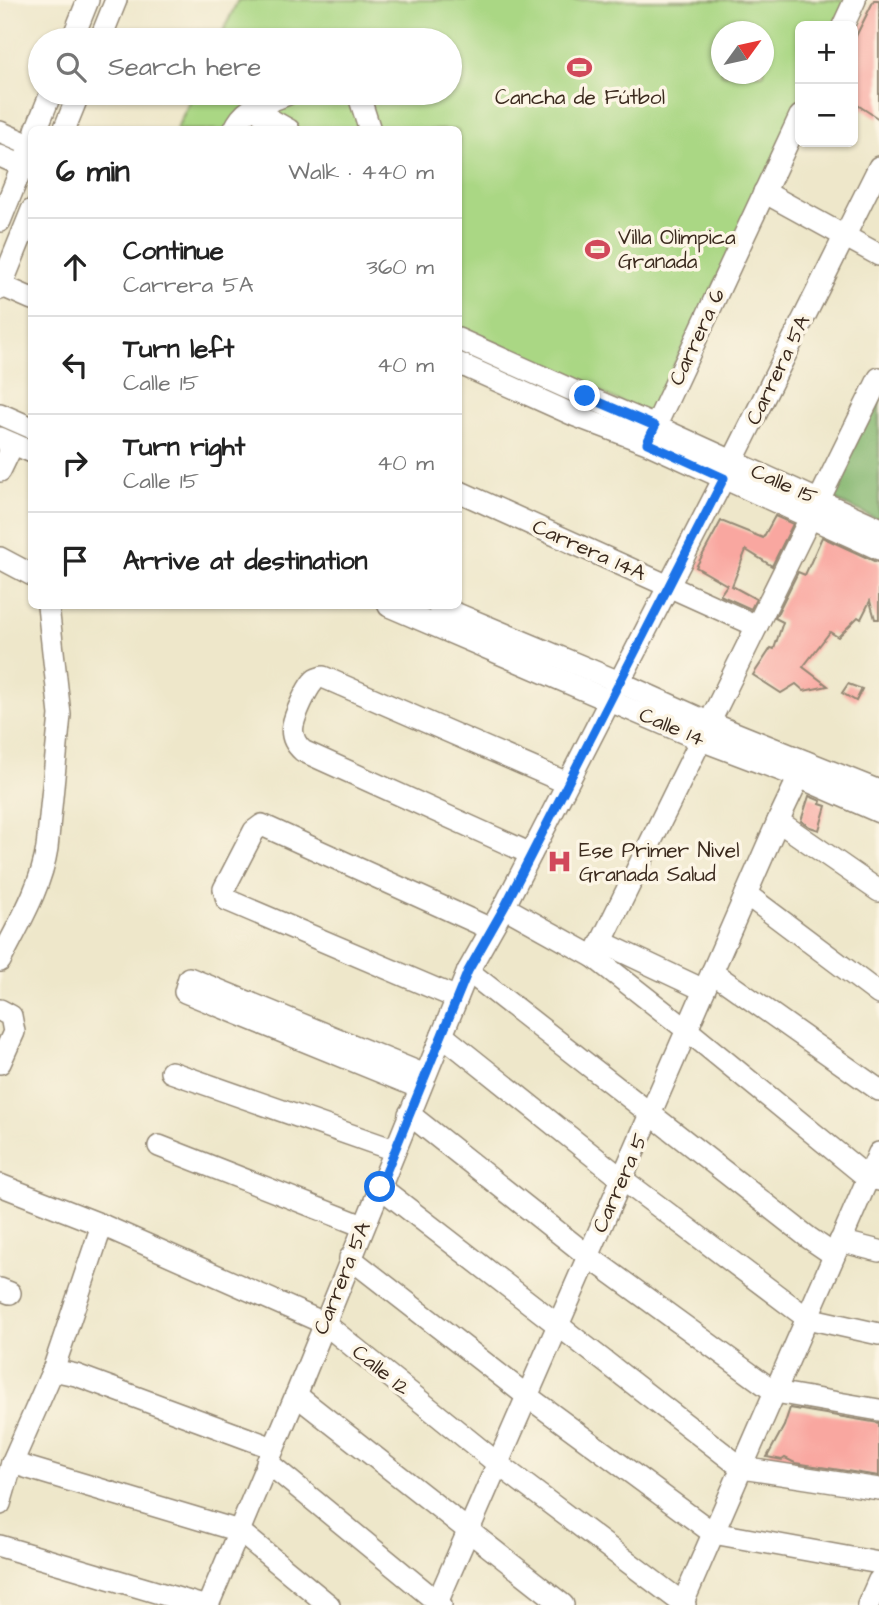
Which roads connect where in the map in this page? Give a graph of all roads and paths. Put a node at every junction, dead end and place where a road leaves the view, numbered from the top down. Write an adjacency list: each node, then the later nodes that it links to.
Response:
1 (88, 0): 5 (street)
2 (116, 0): 6 (street)
3 (855, 0): 4 (street)
4 (845, 21)
5 (77, 28)
6 (105, 28)
7 (46, 105): 12 (street)
8 (74, 105): 13 (street)
9 (258, 105): 11 (street)
10 (362, 105): 16 (street)
11 (254, 108): 14 (street); 15 (street)
12 (38, 126)
13 (66, 126)
14 (236, 126)
15 (282, 126)
16 (369, 126)
17 (795, 127): 23 (street, Carrera 6)
18 (0, 132): 19 (street)
19 (28, 140)
20 (0, 156): 22 (street)
21 (879, 167): 26 (street, Carrera 5A)
22 (27, 168): 25 (street)
23 (764, 192): 26 (street); 35 (street, Carrera 6)
24 (28, 220): 28 (street)
25 (0, 221)
26 (845, 236): 27 (street); 37 (street, Carrera 5A)
27 (879, 255)
28 (1, 286): 29 (street)
29 (28, 297)
30 (462, 341): 35 (street, Calle 15)
31 (462, 365): 35 (street, Calle 15)
32 (879, 378): 40 (street)
33 (0, 414): 34 (street)
34 (28, 426)
35 (651, 434): 37 (street, Calle 15)
36 (15, 444): 38 (street)
37 (728, 470): 40 (street, Calle 15); 45 (street, Carrera 5A)
38 (0, 471)
39 (462, 493): 45 (street, Carrera 14A)
40 (815, 509): 41 (street, Calle 15); 42 (street, Calle 15); 49 (street)
41 (879, 528)
42 (879, 549)
43 (0, 558): 44 (street)
44 (28, 573)
45 (669, 586): 49 (street, Carrera 14A); 50 (street, Carrera 5A)
46 (48, 609): 63 (street)
47 (397, 609): 50 (street, Calle 14)
48 (444, 609): 50 (street, Calle 14)
49 (757, 626): 51 (street)
50 (615, 691): 51 (street, Calle 14); 53 (street, Carrera 5A)
51 (705, 731): 52 (street, Calle 14); 62 (street)
52 (803, 770): 54 (street, Calle 14); 55 (street, Calle 14); 56 (street, Carrera 5)
53 (567, 783): 57 (street, Carrera 5A); 57 (street)
54 (879, 791)
55 (879, 812)
56 (778, 821): 58 (street); 59 (street, Carrera 5)
57 (531, 854): 60 (street, Carrera 5A)
58 (879, 891)
59 (746, 894): 65 (street, Carrera 5); 66 (street)
60 (505, 906): 61 (street, Carrera 5A); 62 (street)
61 (491, 929): 64 (street, Carrera 5A); 67 (street)
62 (598, 949): 65 (street); 69 (street)
63 (0, 961)
64 (468, 971): 67 (street, Carrera 5A); 75 (street)
65 (708, 981): 69 (street, Carrera 5); 74 (street)
66 (879, 995)
67 (457, 998): 70 (street, Carrera 5A)
68 (0, 1010): 71 (street)
69 (687, 1030): 75 (street, Carrera 5); 80 (street)
70 (442, 1035): 73 (street, Carrera 5A); 81 (street)
71 (0, 1063)
72 (171, 1072): 78 (street)
73 (422, 1082): 73 (street); 76 (street, Carrera 5A)
74 (879, 1090)
75 (650, 1113): 81 (street, Carrera 5); 86 (street)
76 (409, 1114): 78 (street, Carrera 5A); 88 (street)
77 (159, 1146): 85 (street)
78 (394, 1150): 83 (street, Carrera 5A)
79 (879, 1153): 80 (street)
80 (874, 1179): 86 (street)
81 (622, 1180): 88 (street, Carrera 5); 90 (street)
82 (0, 1185): 84 (street, Calle 12)
83 (380, 1187): 85 (street, Carrera 5A); 92 (street)
84 (102, 1225): 91 (street, Calle 12); 94 (street)
85 (363, 1226): 89 (street, Carrera 5A)
86 (837, 1248): 87 (street); 90 (street)
87 (879, 1251)
88 (588, 1256): 92 (street, Carrera 5); 95 (street)
89 (350, 1258): 91 (street, Carrera 5A); 97 (street)
90 (807, 1318): 93 (street); 95 (street)
91 (324, 1323): 96 (street, Carrera 5A); 101 (street, Calle 12)
92 (558, 1325): 97 (street, Carrera 5); 102 (street)
93 (879, 1334)
94 (53, 1370): 99 (street); 100 (street)
95 (775, 1392): 98 (street); 102 (street)
96 (296, 1395): 99 (street, Carrera 5A); 106 (street)
97 (527, 1396): 101 (street, Carrera 5); 107 (street)
98 (879, 1410)
99 (270, 1455): 105 (street, Carrera 5A); 111 (street)
100 (12, 1463): 104 (street); 105 (street)
101 (498, 1464): 106 (street, Carrera 5); 116 (street, Calle 12)
102 (742, 1468): 103 (street); 107 (street)
103 (879, 1489)
104 (0, 1504)
105 (239, 1531): 113 (street, Carrera 5A); 114 (street)
106 (468, 1531): 111 (street, Carrera 5); 115 (street)
107 (713, 1533): 109 (street); 116 (street)
108 (0, 1546): 112 (street)
109 (879, 1563)
110 (879, 1580): 117 (street)
111 (438, 1604)
112 (200, 1605)
113 (208, 1605)
114 (329, 1605)
115 (563, 1605)
116 (683, 1605)
117 (868, 1605)

